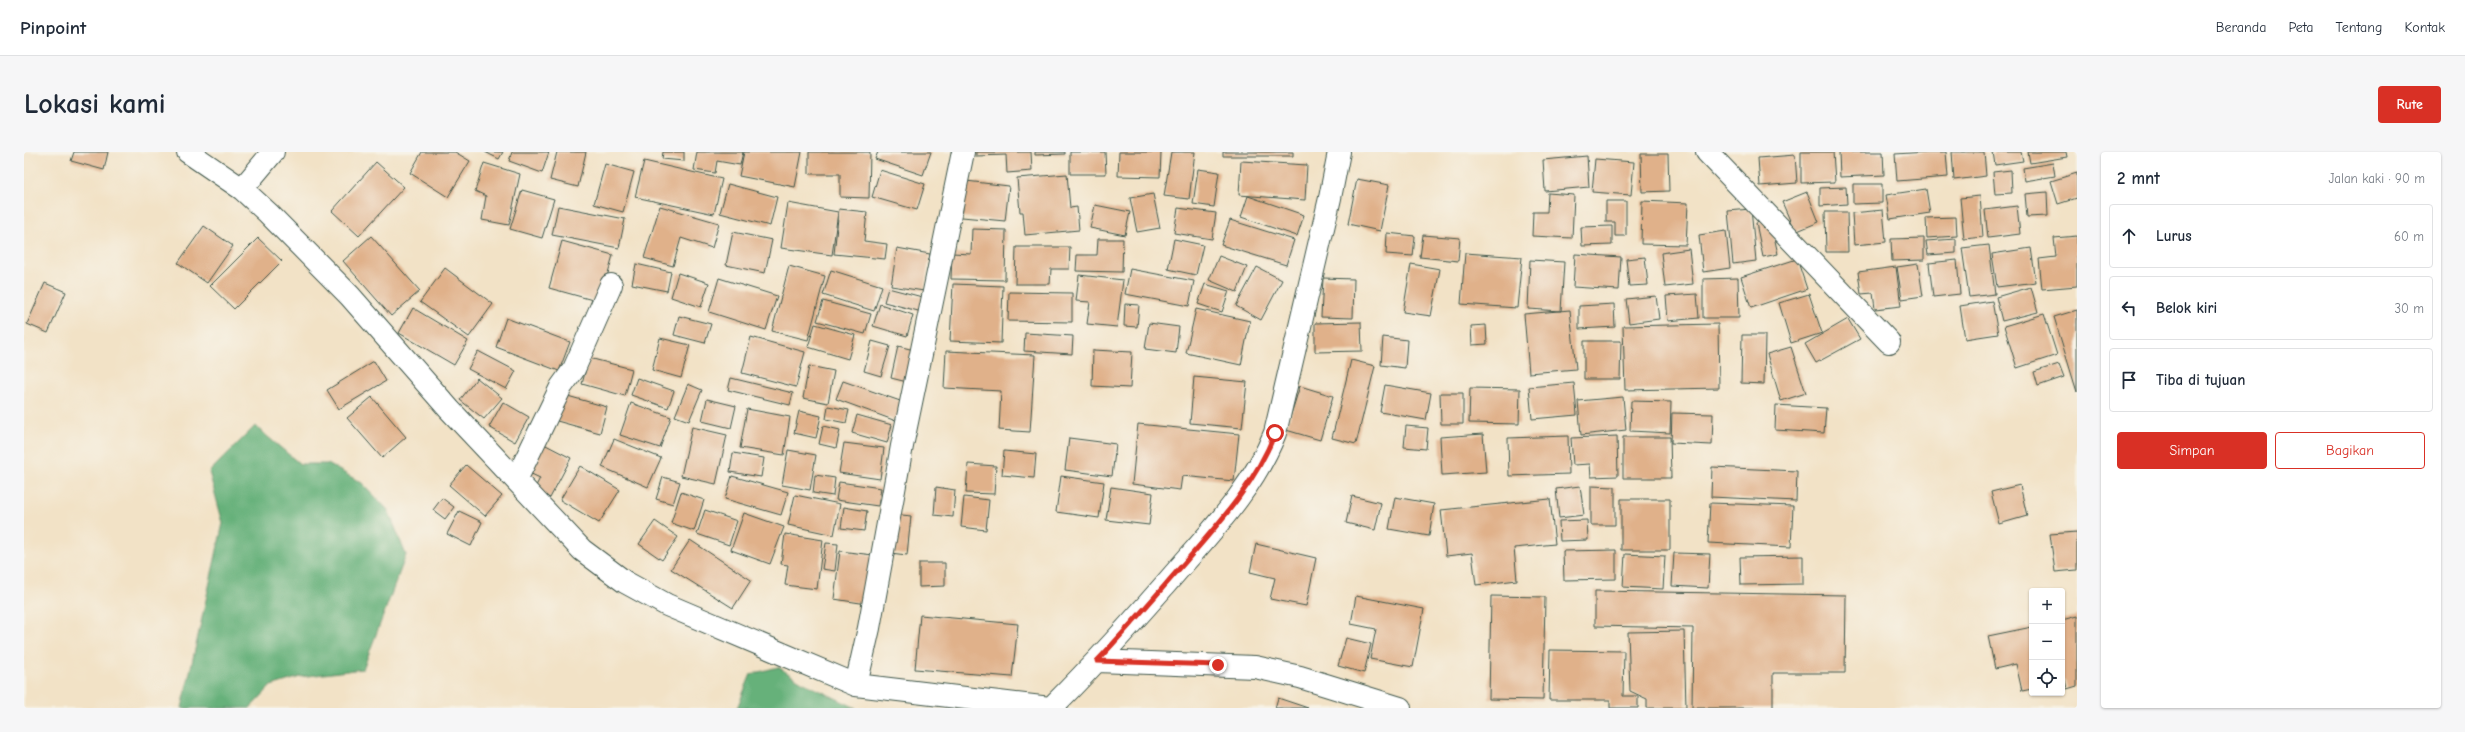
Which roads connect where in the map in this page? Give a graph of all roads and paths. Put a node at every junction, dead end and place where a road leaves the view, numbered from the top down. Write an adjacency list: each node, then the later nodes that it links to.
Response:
1 (188, 152): 6 (street)
2 (273, 152): 6 (street)
3 (963, 152): 11 (street)
4 (1339, 152): 10 (street)
5 (1708, 152): 8 (street)
6 (242, 189): 9 (street)
7 (611, 285): 9 (street)
8 (1888, 342)
9 (516, 480): 11 (street)
10 (1097, 661): 12 (street); 13 (street)
11 (856, 685): 12 (street)
12 (1050, 708)
13 (1400, 708)

